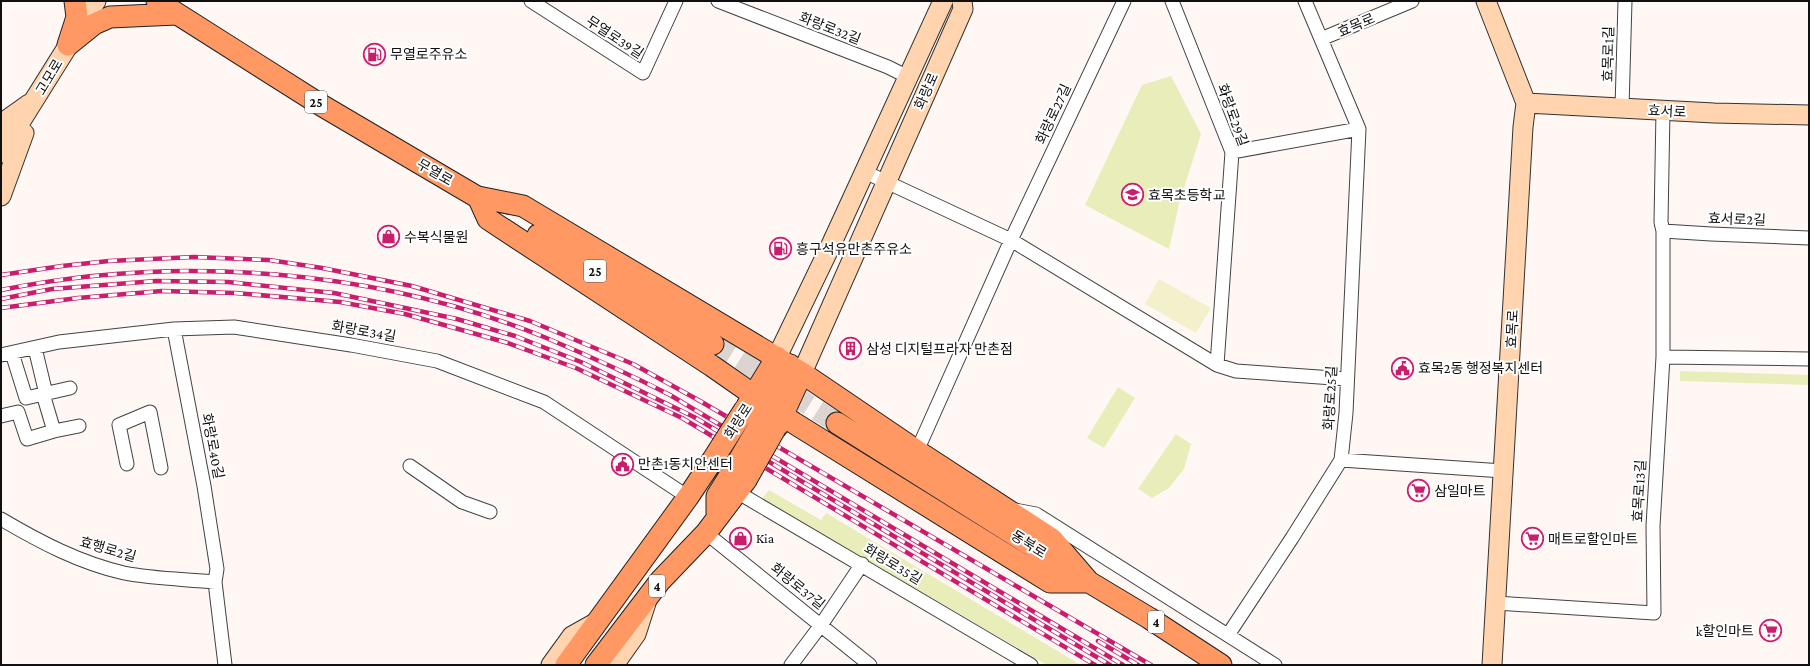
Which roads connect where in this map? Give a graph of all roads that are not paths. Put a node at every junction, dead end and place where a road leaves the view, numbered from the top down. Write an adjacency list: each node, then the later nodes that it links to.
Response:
1 (75, 1): 17 (main road)
2 (96, 1): 17 (main road, 고모로)
3 (157, 1): 15 (main road, 무열로 / 25)
4 (531, 1): 5 (street, 무열로39길)
5 (676, 1)
6 (718, 1): 18 (street, 화랑로32길)
7 (943, 1): 18 (main road, 화랑로)
8 (962, 1): 29 (main road, 화랑로)
9 (1124, 1): 34 (street, 화랑로27길)
10 (1172, 1): 26 (street, 화랑로29길)
11 (1305, 1): 16 (street, 화랑로25길)
12 (1412, 1): 16 (street, 효목로)
13 (1486, 1): 20 (main road, 효목로)
14 (1625, 1): 21 (street, 효목로1길)
15 (177, 14): 17 (main road); 31 (main road, 무열로 / 25)
16 (1321, 39): 25 (street, 화랑로25길)
17 (68, 45): 19 (main road, 고모로)
18 (908, 77): 28 (main road, 화랑로)
19 (36, 98): 24 (main road); 27 (main road, 고모로); 30 (main road)
20 (1526, 103): 21 (main road, 효서로); 56 (main road, 효목로)
21 (1622, 108): 22 (main road, 효서로)
22 (1663, 111): 23 (main road, 효서로); 32 (street)
23 (1809, 115)
24 (1, 124)
25 (1359, 129): 26 (street); 43 (street, 화랑로25길)
26 (1232, 152): 42 (street, 화랑로29길)
27 (1, 153)
28 (864, 172): 29 (street); 41 (main road, 화랑로)
29 (886, 181): 34 (street); 41 (main road, 화랑로)
30 (1, 196)
31 (478, 197): 36 (main road, 무열로 / 25); 41 (main road); 46 (main road)
32 (1663, 231): 33 (street, 효서로2길); 39 (street)
33 (1809, 238)
34 (1011, 240): 42 (street); 51 (street, 화랑로27길)
35 (174, 329): 37 (street, 화랑로34길); 58 (street, 화랑로34길); 64 (street, 화랑로40길)
36 (713, 344)
37 (35, 348): 38 (street, 화랑로34길); 45 (street)
38 (6, 354): 45 (street)
39 (1663, 357): 40 (street); 66 (street, 효목로13길)
40 (1809, 359)
41 (790, 365): 46 (main road, 화랑로); 46 (main road, 화랑로); 51 (main road)
42 (1217, 365): 43 (street)
43 (1347, 379): 52 (street, 화랑로25길)
44 (70, 388): 45 (street)
45 (45, 394): 50 (street)
46 (765, 412): 57 (main road, 화랑로, bridge); 58 (main road, 화랑로, bridge); 65 (main road)
47 (1, 416): 50 (street)
48 (837, 423): 65 (main road, 동북로)
49 (79, 426): 50 (street)
50 (54, 431)
51 (916, 451): 59 (main road)
52 (1341, 460): 56 (street); 69 (street, 화랑로25길)
53 (127, 464): 55 (street)
54 (410, 466): 60 (street)
55 (161, 468)
56 (1503, 471): 66 (main road, 효목로)
57 (738, 481): 62 (main road, 화랑로); 63 (street, 화랑로35길)
58 (688, 497): 67 (main road, 화랑로)
59 (1005, 508): 65 (main road); 69 (street)
60 (490, 512)
61 (1, 519): 64 (street, 효행로2길)
62 (711, 525): 68 (street, 화랑로37길); 71 (main road, 4)
63 (862, 564): 68 (street); 76 (street, 화랑로35길)
64 (216, 575): 72 (street)
65 (1089, 582): 77 (main road, 동북로 / 4)
66 (1496, 603): 79 (main road, 효목로)
67 (597, 622): 70 (main road, 화랑로); 73 (main road)
68 (821, 625): 74 (street); 75 (street, 화랑로37길)
69 (1228, 635): 78 (street)
70 (572, 657)
71 (604, 662)
72 (225, 665)
73 (551, 665)
74 (791, 665)
75 (870, 665)
76 (1031, 665)
77 (1221, 665)
78 (1275, 665)
79 (1492, 665)

